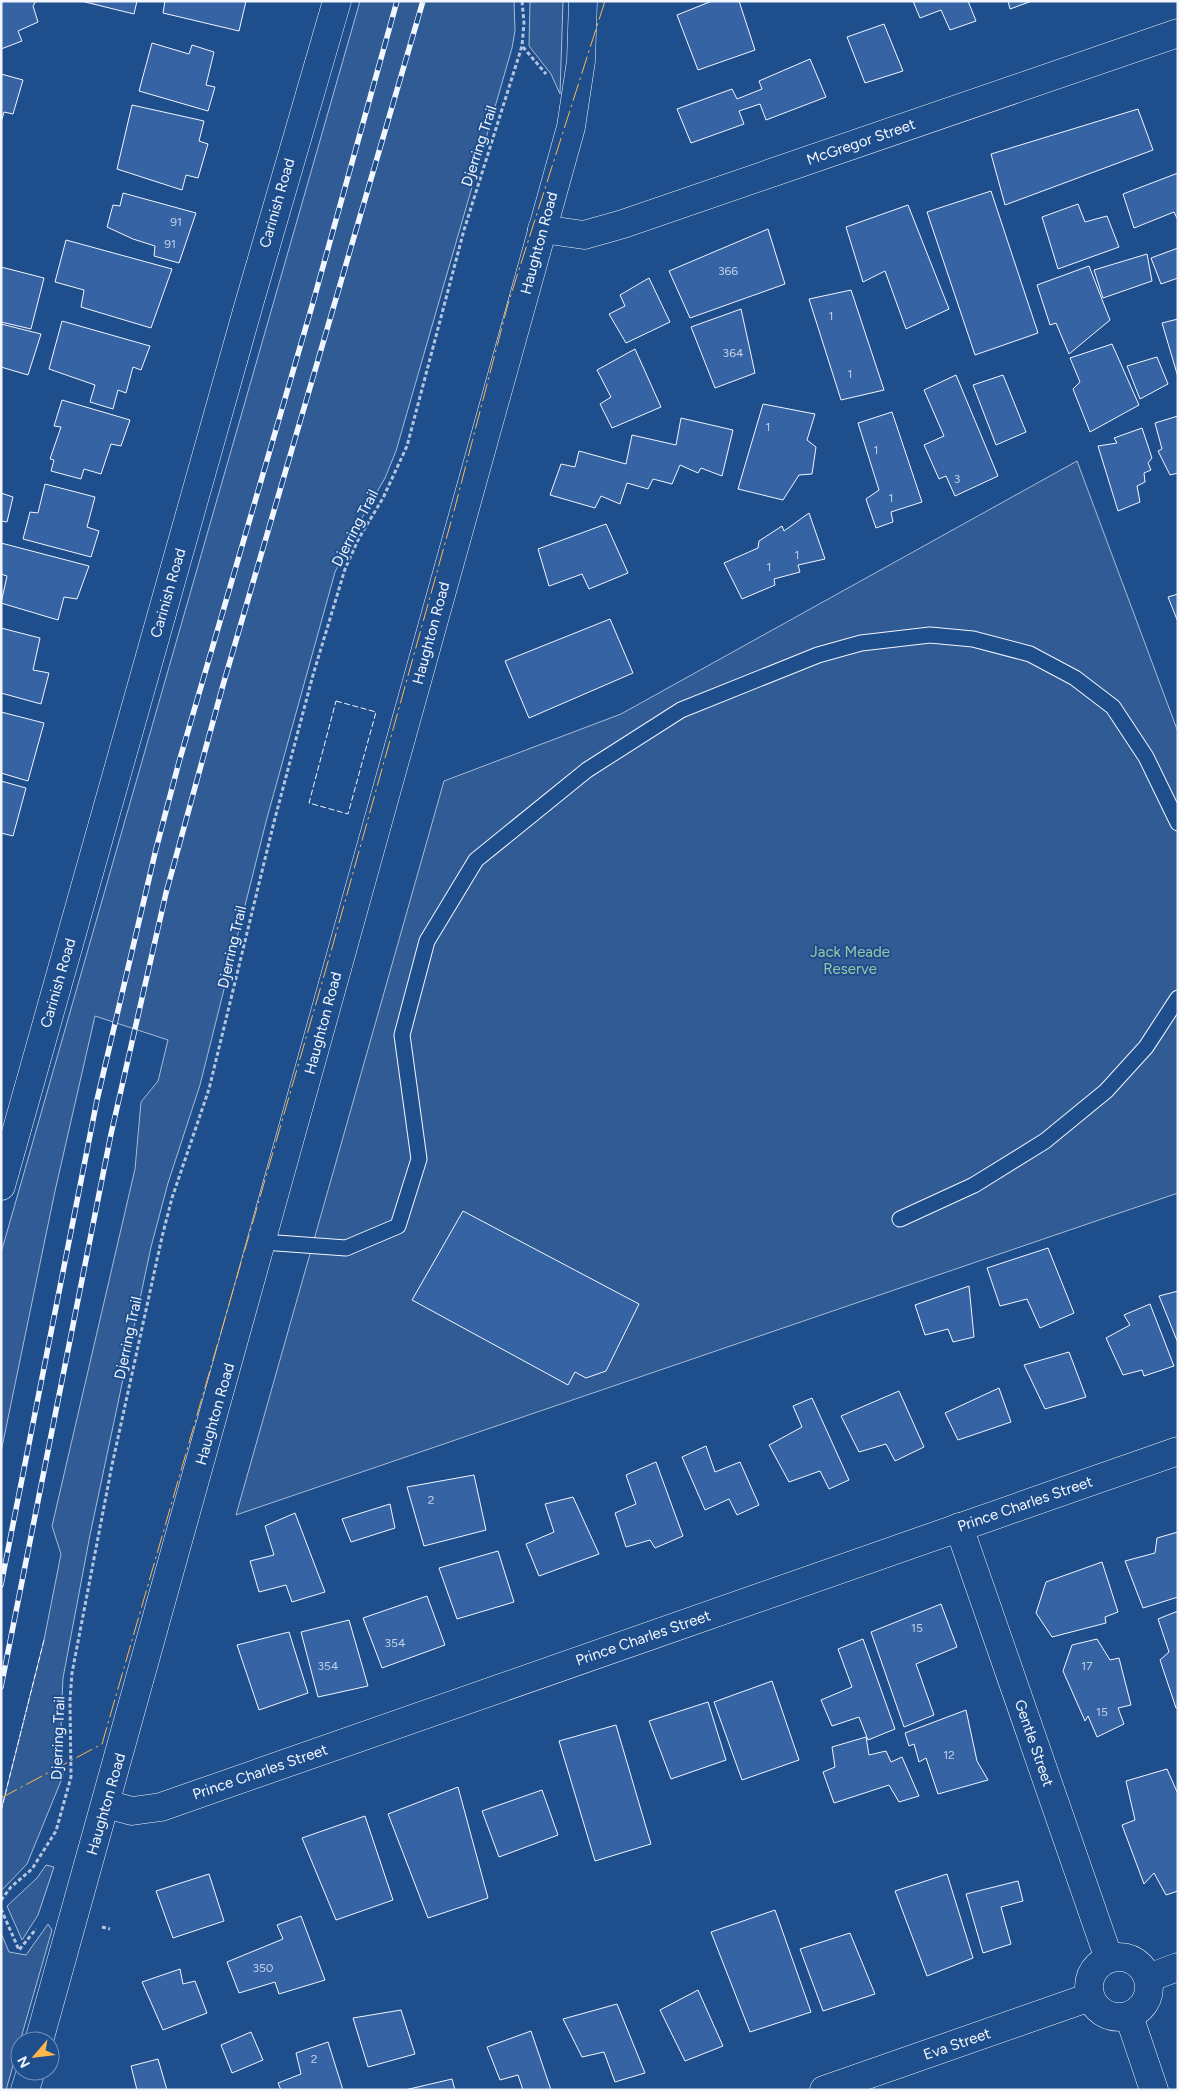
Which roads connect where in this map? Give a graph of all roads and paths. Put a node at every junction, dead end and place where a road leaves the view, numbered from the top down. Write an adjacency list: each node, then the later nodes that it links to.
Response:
1 (337, 1): 8 (street, Carinish Road)
2 (522, 1): 14 (path, Djerring Trail)
3 (583, 1): 5 (street, Haughton Road)
4 (1178, 33): 5 (street, McGregor Street)
5 (542, 228): 10 (street, Haughton Road)
6 (1178, 823): 10 (lane)
7 (1178, 998): 9 (lane)
8 (1, 1186)
9 (900, 1219)
10 (263, 1242): 13 (street, Haughton Road)
11 (1178, 1451): 12 (street, Prince Charles Street)
12 (959, 1527): 13 (street, Prince Charles Street); 17 (street, Gentle Street)
13 (106, 1804): 22 (street, Haughton Road)
14 (1, 1900)
15 (1, 1909): 16 (path)
16 (40, 1923)
17 (1109, 1959): 19 (street); 20 (street)
18 (1178, 1967): 19 (street)
19 (1148, 1978): 21 (street)
20 (1090, 1998): 21 (street); 23 (street, Eva Street)
21 (1128, 2016): 24 (street)
22 (42, 2031)
23 (824, 2090)
24 (1154, 2090)

